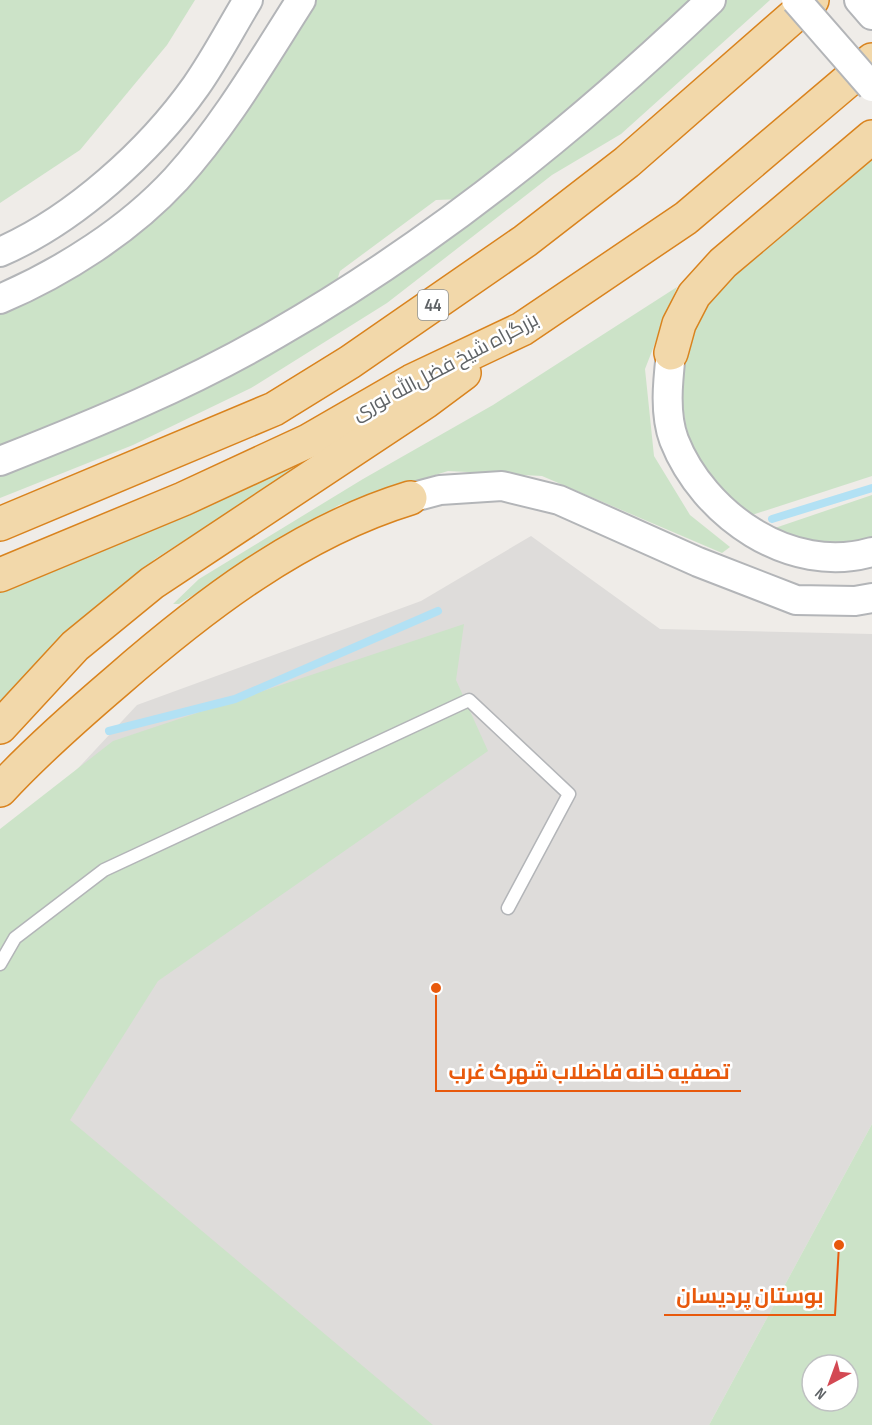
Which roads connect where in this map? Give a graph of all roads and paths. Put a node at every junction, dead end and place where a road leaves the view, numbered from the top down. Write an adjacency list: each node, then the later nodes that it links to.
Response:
1 (248, 0): 10 (street)
2 (301, 0): 11 (street)
3 (711, 0): 17 (street)
4 (796, 0): 9 (street, bridge)
5 (812, 0): 19 (highway, 44)
6 (859, 0): 7 (street)
7 (872, 15)
8 (872, 60): 15 (highway, بزرگراه شیخ فضل‌الله نوری)
9 (872, 87)
10 (180, 108): 11 (street); 13 (street)
11 (213, 135): 14 (street)
12 (872, 137): 16 (highway)
13 (0, 252)
14 (0, 299)
15 (522, 329): 21 (highway, بزرگراه شیخ فضل‌الله نوری); 23 (highway)
16 (671, 353): 20 (street)
17 (0, 461)
18 (410, 498): 22 (street); 24 (highway)
19 (0, 524)
20 (872, 552)
21 (0, 575)
22 (872, 598)
23 (0, 727)
24 (0, 790)
25 (508, 908): 26 (lane)
26 (0, 964)

